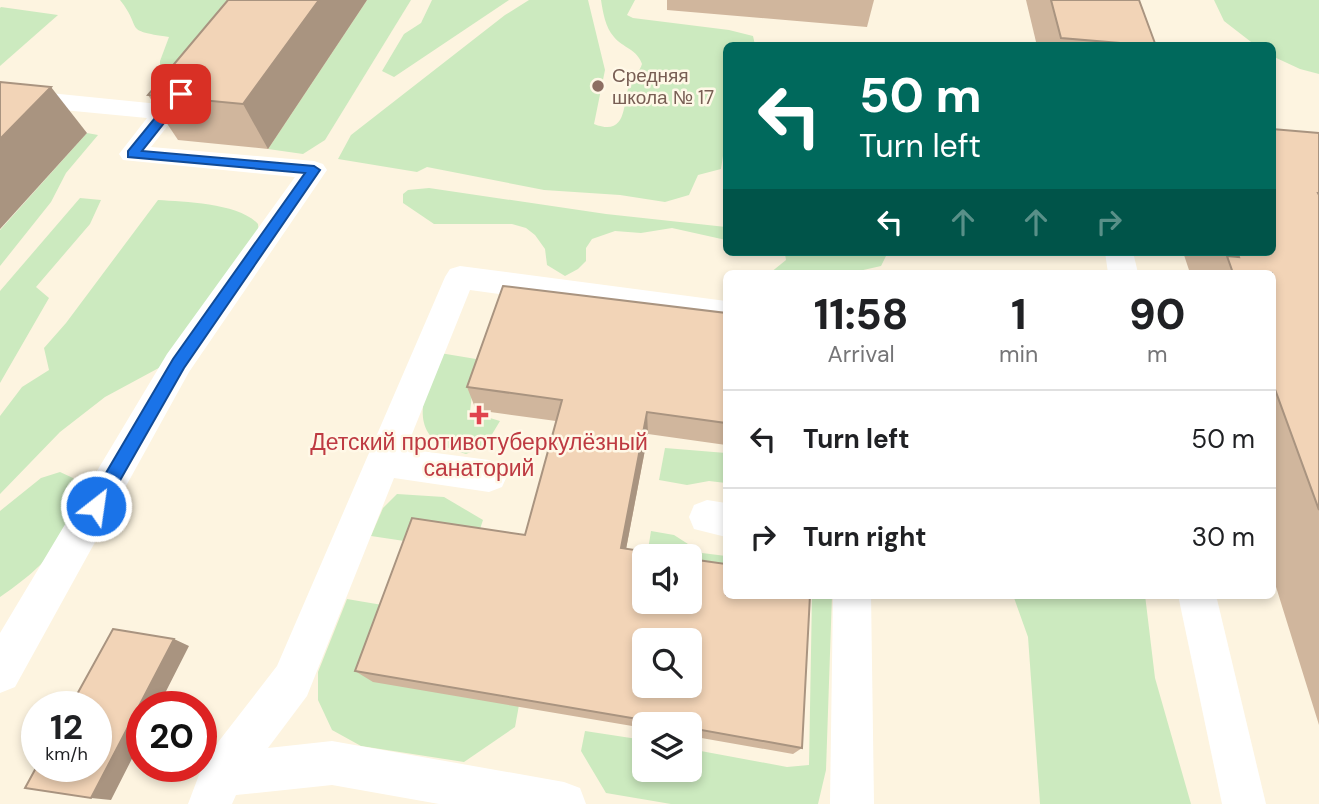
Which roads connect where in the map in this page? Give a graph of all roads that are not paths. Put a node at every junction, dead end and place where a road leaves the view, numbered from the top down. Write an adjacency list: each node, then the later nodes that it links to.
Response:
1 (207, 61): 3 (lane)
2 (0, 96): 3 (lane)
3 (166, 113): 9 (lane)
4 (723, 313): 5 (lane)
5 (383, 461): 6 (lane); 10 (lane)
6 (489, 476)
7 (852, 599): 12 (lane)
8 (1198, 599): 13 (lane)
9 (0, 673)
10 (215, 789): 11 (lane)
11 (564, 804)
12 (852, 804)
13 (1244, 804)

